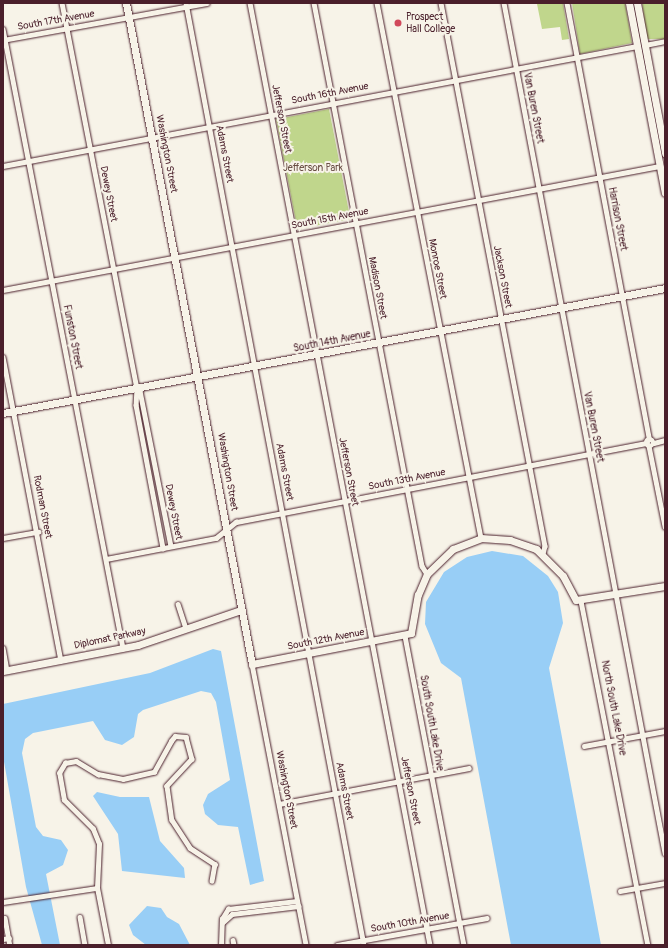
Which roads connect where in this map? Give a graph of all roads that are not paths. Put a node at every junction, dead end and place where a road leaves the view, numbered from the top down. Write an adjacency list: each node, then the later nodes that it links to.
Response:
1 (62, 3): 14 (street, Dewey Street)
2 (126, 3): 13 (street, Washington Street)
3 (207, 3): 12 (street, South 17th Avenue)
4 (250, 3): 26 (street, Jefferson Street)
5 (314, 3): 25 (street, Madison Street)
6 (377, 3): 24 (street, Monroe Street)
7 (442, 3): 23 (street, Jackson Street)
8 (504, 3): 22 (street, Van Buren Street)
9 (567, 3): 21 (street, Harrison Street)
10 (629, 3): 19 (street)
11 (637, 3): 18 (street)
12 (186, 5): 13 (street, South 17th Avenue); 27 (street, Adams Street)
13 (129, 17): 14 (street, South 17th Avenue); 28 (street, Washington Street)
14 (67, 28): 16 (street, South 17th Avenue); 29 (street, Dewey Street)
15 (3, 29): 16 (street, Funston Street)
16 (4, 40): 31 (street, Funston Street)
17 (665, 41): 18 (street)
18 (645, 45): 20 (street)
19 (637, 46): 20 (street); 21 (street, South 16th Avenue); 32 (street)
20 (647, 55): 30 (street)
21 (577, 57): 22 (street, South 16th Avenue); 35 (street, Harrison Street)
22 (516, 69): 23 (street, South 16th Avenue); 36 (street, Van Buren Street)
23 (456, 79): 24 (street, South 16th Avenue); 38 (street, Jackson Street)
24 (394, 92): 25 (street, South 16th Avenue); 39 (street, Monroe Street)
25 (332, 103): 26 (street, South 16th Avenue); 40 (street, Madison Street)
26 (271, 114): 27 (street, South 16th Avenue); 41 (street, Jefferson Street)
27 (209, 126): 28 (street, South 16th Avenue); 42 (street, Adams Street)
28 (152, 136): 29 (street, South 16th Avenue); 43 (street, Washington Street)
29 (90, 149): 31 (street, South 16th Avenue); 44 (street, Dewey Street)
30 (665, 153)
31 (29, 161): 33 (street, South 16th Avenue); 45 (street, Funston Street)
32 (662, 164): 34 (street); 35 (street, South 15th Avenue); 37 (street)
33 (3, 166)
34 (665, 173)
35 (600, 177): 36 (street, South 15th Avenue); 48 (street, Harrison Street)
36 (539, 188): 38 (street, South 15th Avenue); 49 (street, Van Buren Street)
37 (665, 193)
38 (478, 200): 39 (street, South 15th Avenue); 50 (street, Jackson Street)
39 (417, 211): 40 (street, South 15th Avenue); 51 (street, Monroe Street)
40 (355, 224): 41 (street, South 15th Avenue); 52 (street, Madison Street)
41 (294, 235): 42 (street, South 15th Avenue); 53 (street, Jefferson Street)
42 (232, 247): 43 (street, South 15th Avenue); 55 (street, Adams Street)
43 (176, 257): 44 (street, South 15th Avenue); 56 (street, Washington Street)
44 (113, 269): 45 (street, South 15th Avenue); 57 (street, Dewey Street)
45 (52, 281): 47 (street, South 15th Avenue); 58 (street, Funston Street)
46 (665, 288): 48 (street, South 14th Avenue)
47 (3, 290)
48 (622, 296): 49 (street, South 14th Avenue); 62 (street, Harrison Street)
49 (562, 308): 50 (street, South 14th Avenue); 63 (street, Van Buren Street)
50 (501, 320): 51 (street, South 14th Avenue); 64 (street, Jackson Street)
51 (440, 332): 52 (street, South 14th Avenue); 65 (street, Monroe Street)
52 (378, 343): 53 (street, South 14th Avenue); 66 (street, Madison Street)
53 (316, 355): 55 (street, South 14th Avenue); 67 (street, Jefferson Street)
54 (3, 357): 59 (street, Rodman Street)
55 (255, 367): 56 (street, South 14th Avenue); 68 (street, Adams Street)
56 (199, 377): 57 (street, South 14th Avenue); 70 (street, Washington Street)
57 (136, 388): 58 (street, South 14th Avenue); 74 (street, Dewey Street); 75 (street, Dewey Street)
58 (75, 400): 59 (street, South 14th Avenue); 77 (street, Funston Street)
59 (14, 411): 60 (street, South 14th Avenue); 71 (street, Rodman Street)
60 (3, 413)
61 (665, 440): 62 (street, South 13th Avenue)
62 (650, 443): 63 (street, South 13th Avenue); 69 (street, Harrison Street)
63 (589, 455): 64 (street, South 13th Avenue); 80 (street, Van Buren Street)
64 (529, 466): 65 (street, South 13th Avenue); 76 (street, Jackson Street)
65 (469, 477): 66 (street, South 13th Avenue); 73 (street, Monroe Street)
66 (407, 489): 67 (street, South 13th Avenue); 78 (street, Madison Street)
67 (344, 500): 68 (street, South 13th Avenue); 86 (street, Jefferson Street)
68 (283, 513): 70 (street, South 13th Avenue); 89 (street, Adams Street)
69 (665, 526)
70 (226, 530): 74 (street, South 13th Avenue); 83 (street, Washington Street)
71 (38, 532): 72 (street); 90 (street, Rodman Street)
72 (3, 538)
73 (481, 538): 76 (street, North South Lake Drive); 78 (street)
74 (171, 546): 75 (street, South 13th Avenue)
75 (163, 548): 77 (street, South 13th Avenue)
76 (543, 554): 81 (street, North South Lake Drive)
77 (106, 559): 88 (street, Funston Street)
78 (427, 574): 85 (street)
79 (665, 586): 80 (street)
80 (616, 595): 81 (street); 94 (street, Van Buren Street)
81 (581, 601): 95 (street, North South Lake Drive)
82 (178, 604): 84 (street)
83 (241, 610): 84 (street, Diplomat Parkway); 91 (street, Washington Street)
84 (186, 628): 88 (street, Diplomat Parkway)
85 (405, 636): 86 (street, South 12th Avenue); 98 (street, South South Lake Drive)
86 (370, 642): 89 (street, South 12th Avenue); 99 (street, Jefferson Street)
87 (3, 648): 92 (street)
88 (123, 648): 90 (street, Diplomat Parkway)
89 (308, 653): 91 (street, South 12th Avenue); 100 (street, Adams Street)
90 (61, 660): 92 (street, Diplomat Parkway)
91 (252, 664): 101 (street, Washington Street)
92 (5, 671)
93 (665, 731): 94 (street)
94 (643, 735): 95 (street); 102 (street, Van Buren Street)
95 (609, 742): 96 (street); 106 (street, North South Lake Drive)
96 (584, 746)
97 (469, 768): 98 (street)
98 (430, 776): 99 (street); 113 (street, South South Lake Drive)
99 (399, 782): 100 (street); 114 (street, Jefferson Street)
100 (335, 794): 101 (street); 117 (street, Adams Street)
101 (279, 804): 109 (street, Washington Street)
102 (665, 853)
103 (212, 881): 105 (street)
104 (665, 883): 106 (street)
105 (97, 888): 108 (street); 120 (street)
106 (637, 888): 107 (street); 126 (street, North South Lake Drive)
107 (620, 891)
108 (3, 902)
109 (298, 904): 121 (street); 122 (street, Washington Street)
110 (80, 917): 119 (street)
111 (5, 918): 115 (street)
112 (487, 918): 113 (street, South 10th Avenue)
113 (460, 923): 114 (street, South 10th Avenue); 125 (street, South South Lake Drive)
114 (427, 929): 117 (street, South 10th Avenue); 124 (street, Jefferson Street)
115 (9, 938): 116 (street); 118 (street)
116 (3, 939)
117 (364, 943): 123 (street, South 10th Avenue)
118 (10, 945)
119 (86, 945)
120 (108, 945)
121 (221, 945)
122 (306, 945)
123 (337, 945)
124 (430, 945)
125 (464, 945)
126 (648, 945)

